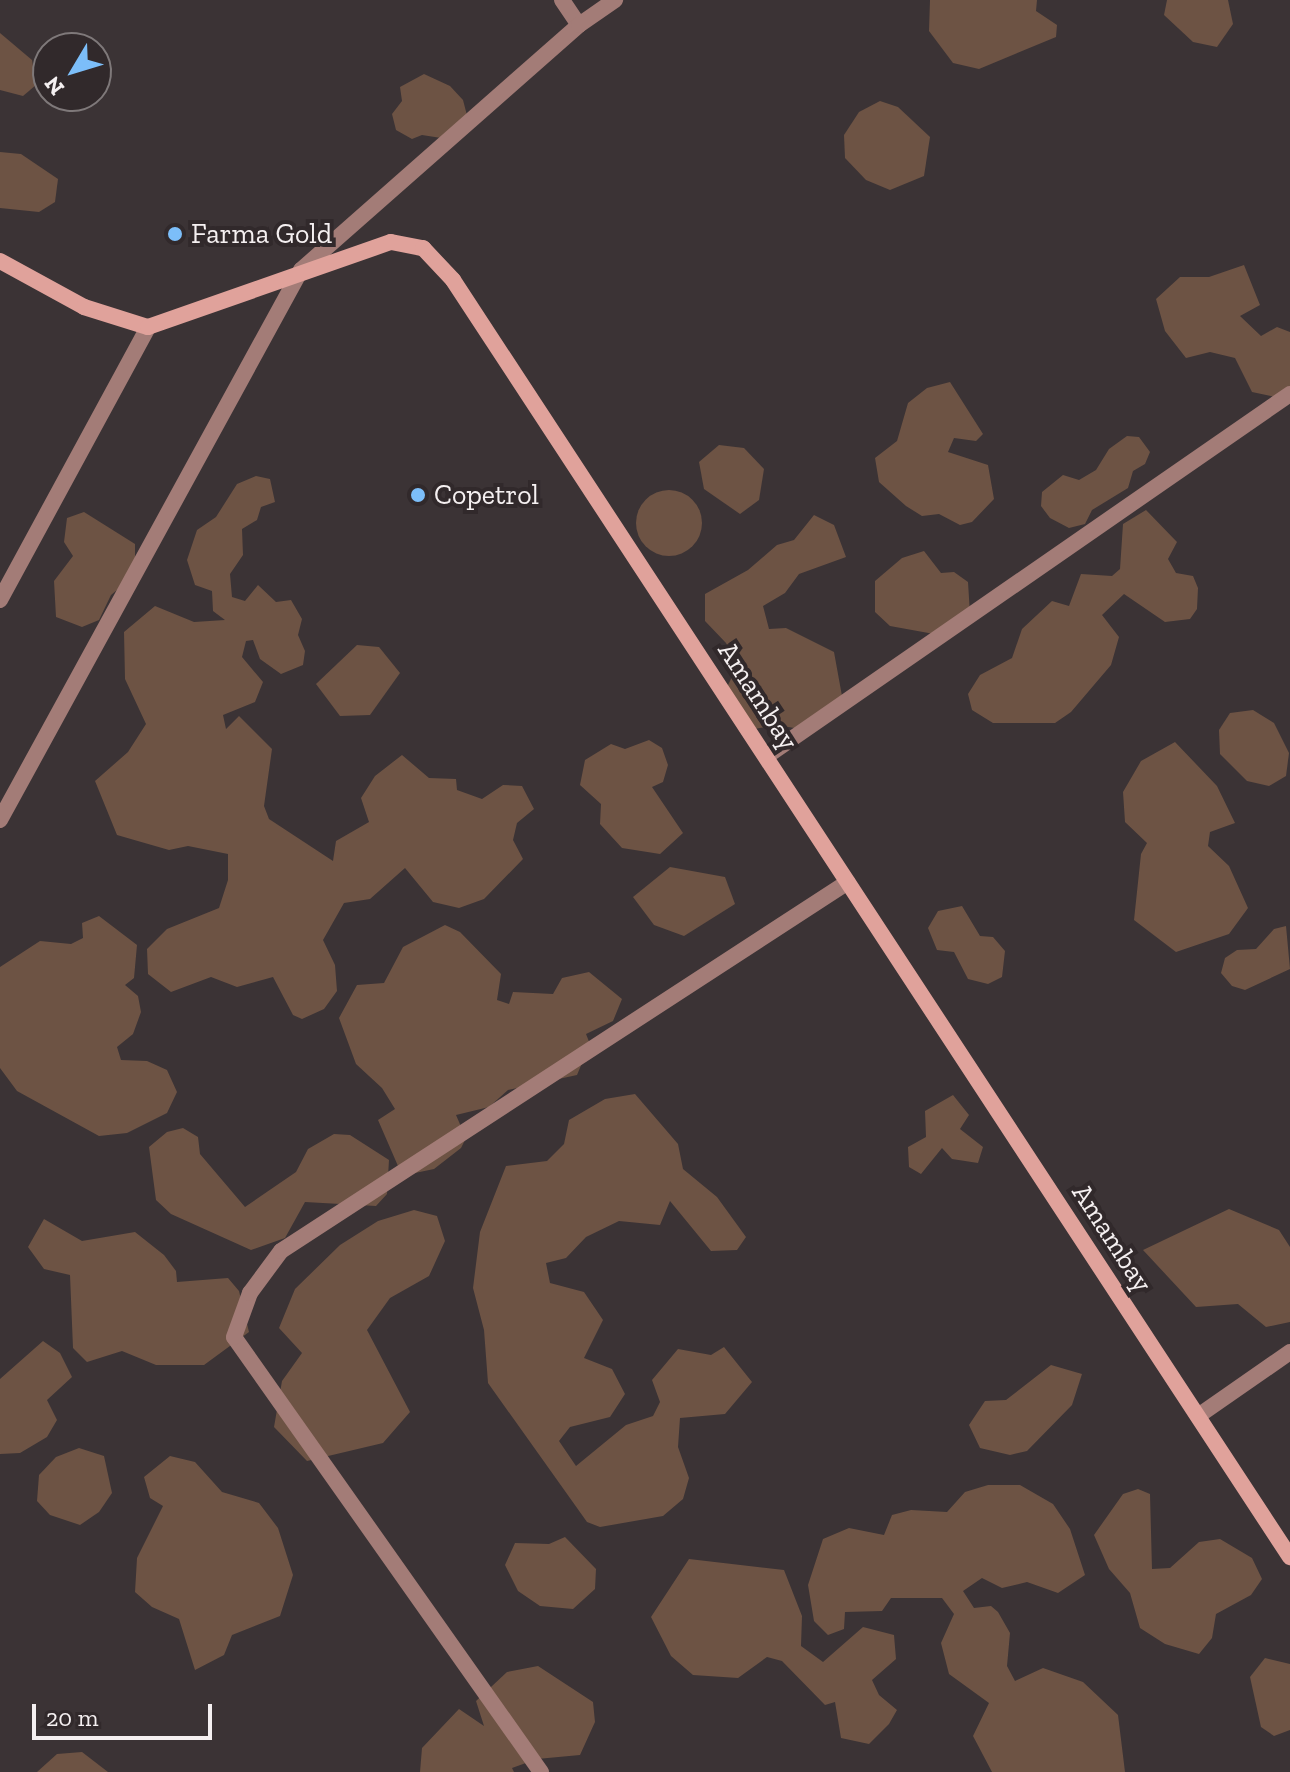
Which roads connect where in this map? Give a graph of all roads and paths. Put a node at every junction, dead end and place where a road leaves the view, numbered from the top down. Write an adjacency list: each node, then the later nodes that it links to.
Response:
1 (562, 0): 3 (street)
2 (615, 0): 3 (street)
3 (579, 25): 5 (street)
4 (0, 261): 6 (street)
5 (301, 270): 6 (street, Amambay); 9 (street, Amambay); 10 (street)
6 (148, 327): 8 (street)
7 (1290, 394): 9 (street)
8 (0, 600)
9 (767, 756): 11 (street, Amambay)
10 (0, 820)
11 (848, 882): 13 (street, Amambay); 15 (street)
12 (1290, 1352): 13 (street)
13 (1198, 1416): 14 (street, Amambay)
14 (1290, 1557)
15 (541, 1772)

